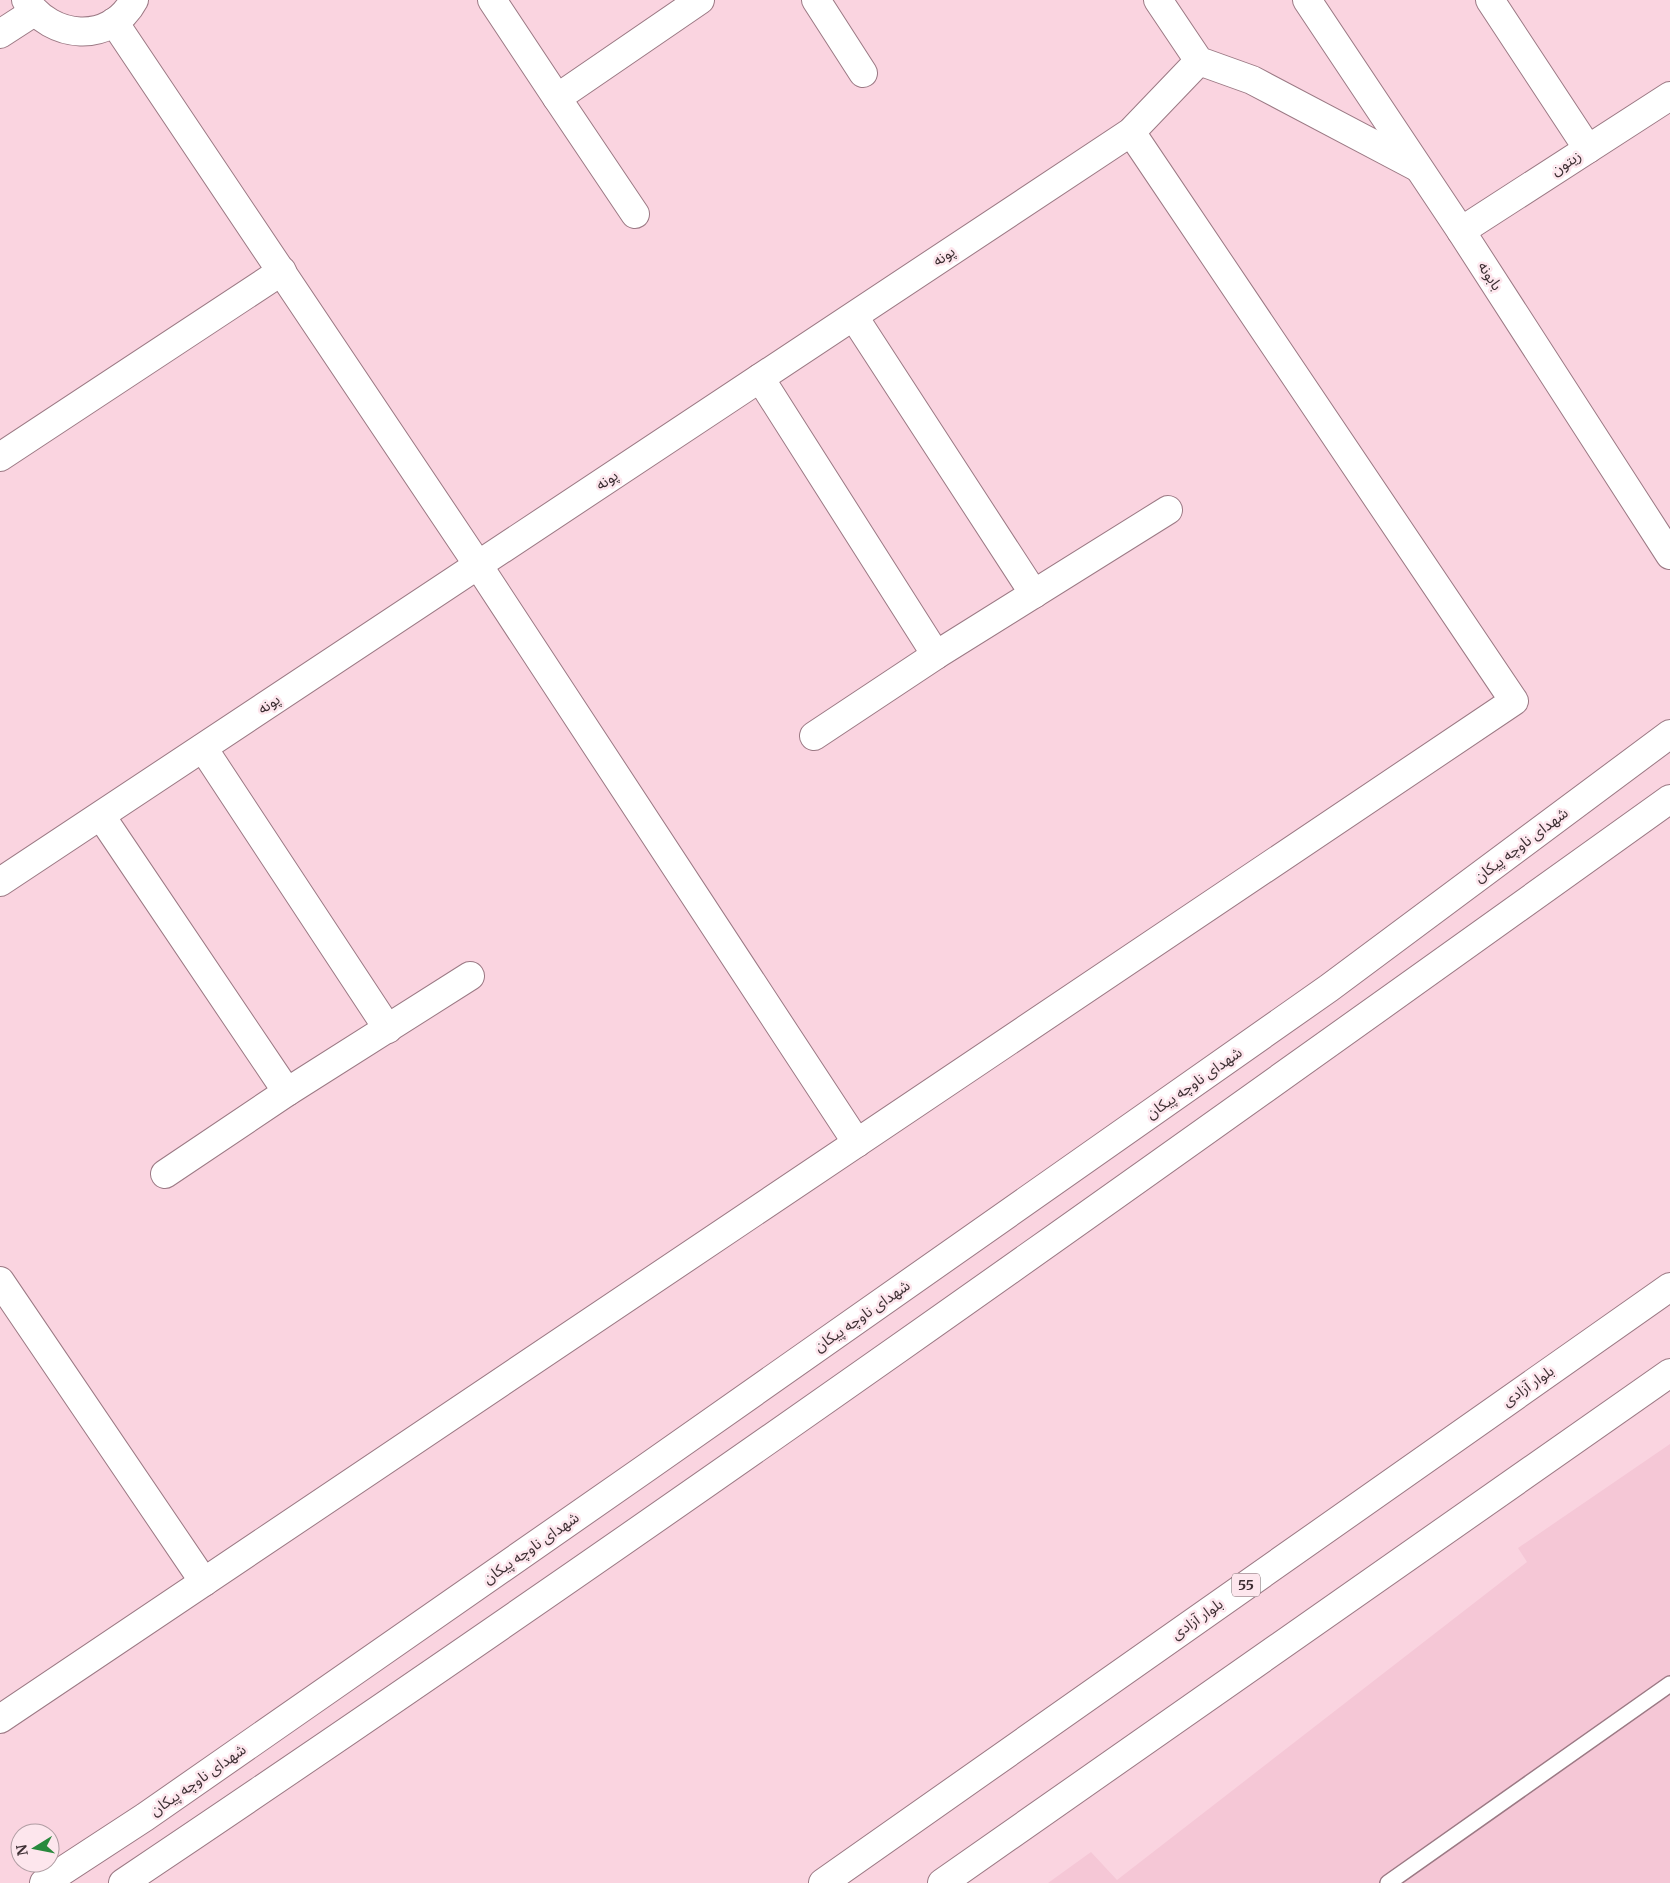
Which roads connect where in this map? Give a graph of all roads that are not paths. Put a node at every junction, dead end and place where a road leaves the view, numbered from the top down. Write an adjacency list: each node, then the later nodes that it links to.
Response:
1 (134, 0): 9 (street)
2 (492, 0): 14 (street)
3 (700, 0): 14 (street)
4 (816, 0): 12 (street)
5 (1158, 0): 11 (street)
6 (1307, 0): 17 (street, بابونه)
7 (1490, 0): 16 (street)
8 (30, 6): 9 (street); 10 (street)
9 (114, 22): 20 (street)
10 (0, 34)
11 (1199, 61): 15 (street, پونه); 17 (street)
12 (863, 74)
13 (1670, 96): 16 (street, زیتون)
14 (557, 98): 18 (street)
15 (1131, 132): 21 (street, پونه); 38 (street)
16 (1588, 149): 19 (street, زیتون)
17 (1420, 168): 19 (street, بابونه)
18 (635, 214)
19 (1461, 231): 25 (street, بابونه)
20 (282, 272): 23 (street); 26 (street)
21 (854, 317): 22 (street, پونه); 27 (street)
22 (760, 378): 26 (street, پونه); 28 (street)
23 (0, 457)
24 (1168, 510): 27 (street)
25 (1670, 555)
26 (478, 565): 31 (street, پونه); 38 (street)
27 (1034, 594): 28 (street)
28 (936, 655): 30 (street)
29 (1670, 734): 46 (street, شهدای ناوچه پیکان)
30 (814, 736)
31 (203, 748): 33 (street, پونه); 36 (street)
32 (1670, 799): 47 (street)
33 (101, 816): 34 (street, پونه); 37 (street)
34 (0, 882)
35 (470, 976): 36 (street)
36 (388, 1029): 37 (street)
37 (287, 1092): 39 (street)
38 (857, 1143): 43 (street)
39 (165, 1174)
40 (0, 1281): 43 (street)
41 (1670, 1286): 48 (street, بلوار آزادی / 55)
42 (1670, 1373): 49 (street)
43 (204, 1582): 45 (street)
44 (1670, 1684): 50 (lane)
45 (0, 1720)
46 (44, 1883)
47 (123, 1883)
48 (822, 1883)
49 (942, 1883)
50 (1388, 1883)

